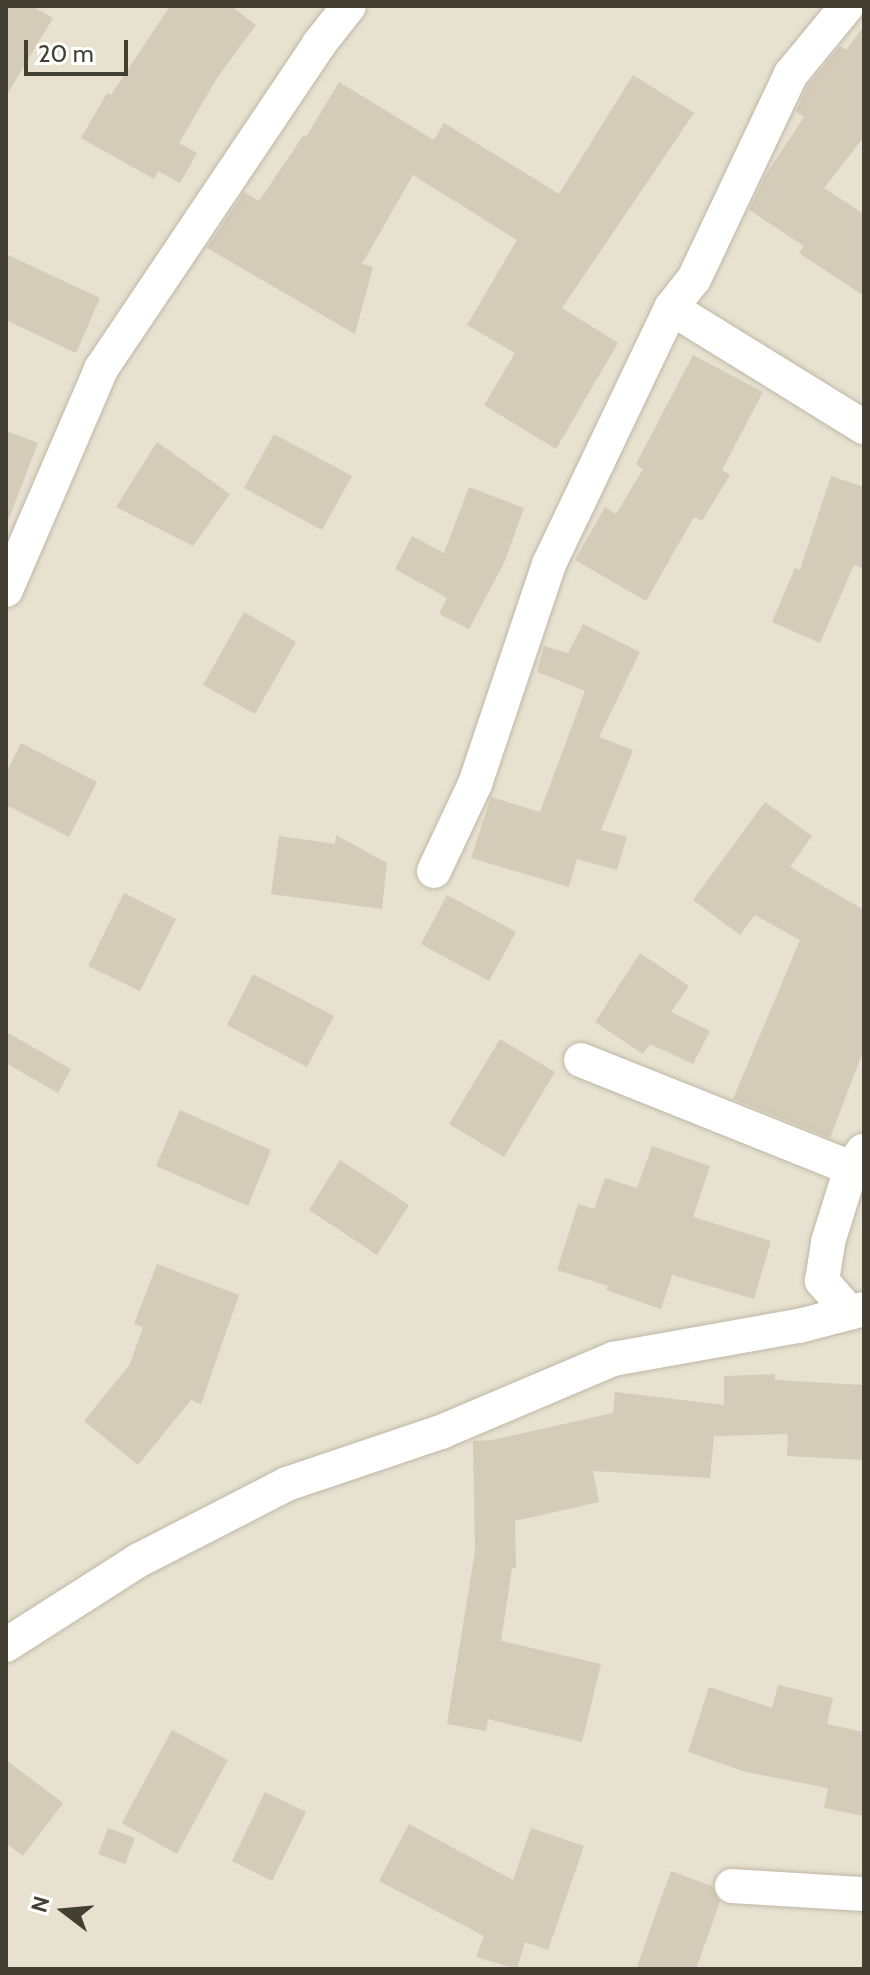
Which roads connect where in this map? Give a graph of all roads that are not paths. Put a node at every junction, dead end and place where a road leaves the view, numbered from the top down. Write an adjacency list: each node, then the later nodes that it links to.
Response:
1 (349, 6): 5 (street)
2 (847, 6): 3 (street)
3 (671, 308): 4 (street); 6 (street)
4 (864, 427)
5 (6, 590)
6 (434, 871)
7 (581, 1060): 8 (street)
8 (858, 1159): 9 (street)
9 (857, 1311): 10 (street)
10 (6, 1645)
11 (732, 1886): 12 (street)
12 (864, 1894)

